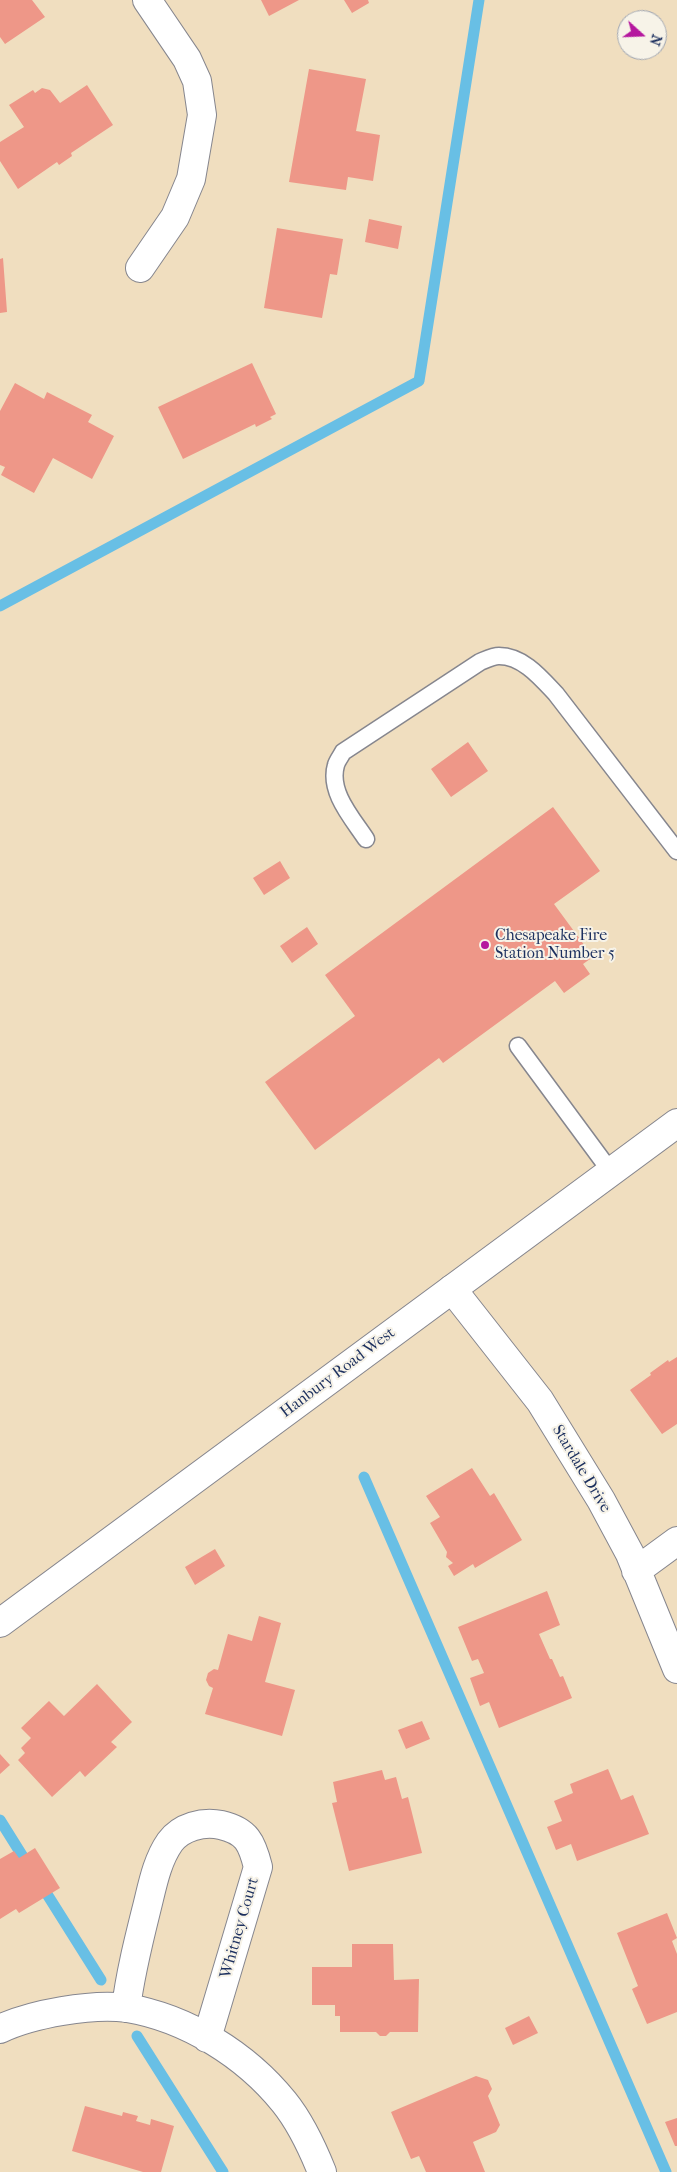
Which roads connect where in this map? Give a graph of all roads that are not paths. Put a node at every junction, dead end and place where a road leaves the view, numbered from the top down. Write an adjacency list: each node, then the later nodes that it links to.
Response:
1 (147, 0): 2 (street)
2 (140, 268)
3 (366, 839): 4 (lane)
4 (677, 850)
5 (518, 1046): 7 (lane)
6 (677, 1123): 7 (street, Hanbury Road West)
7 (611, 1172): 8 (street, Hanbury Road West)
8 (452, 1289): 10 (street, Stardale Drive); 11 (street, Hanbury Road West)
9 (677, 1541): 10 (street)
10 (636, 1571): 12 (street, Stardale Drive)
11 (0, 1623)
12 (677, 1669)
13 (126, 2008): 14 (street); 15 (street); 15 (street, Whitney Court)
14 (0, 2029)
15 (207, 2038): 16 (street)
16 (322, 2172)

